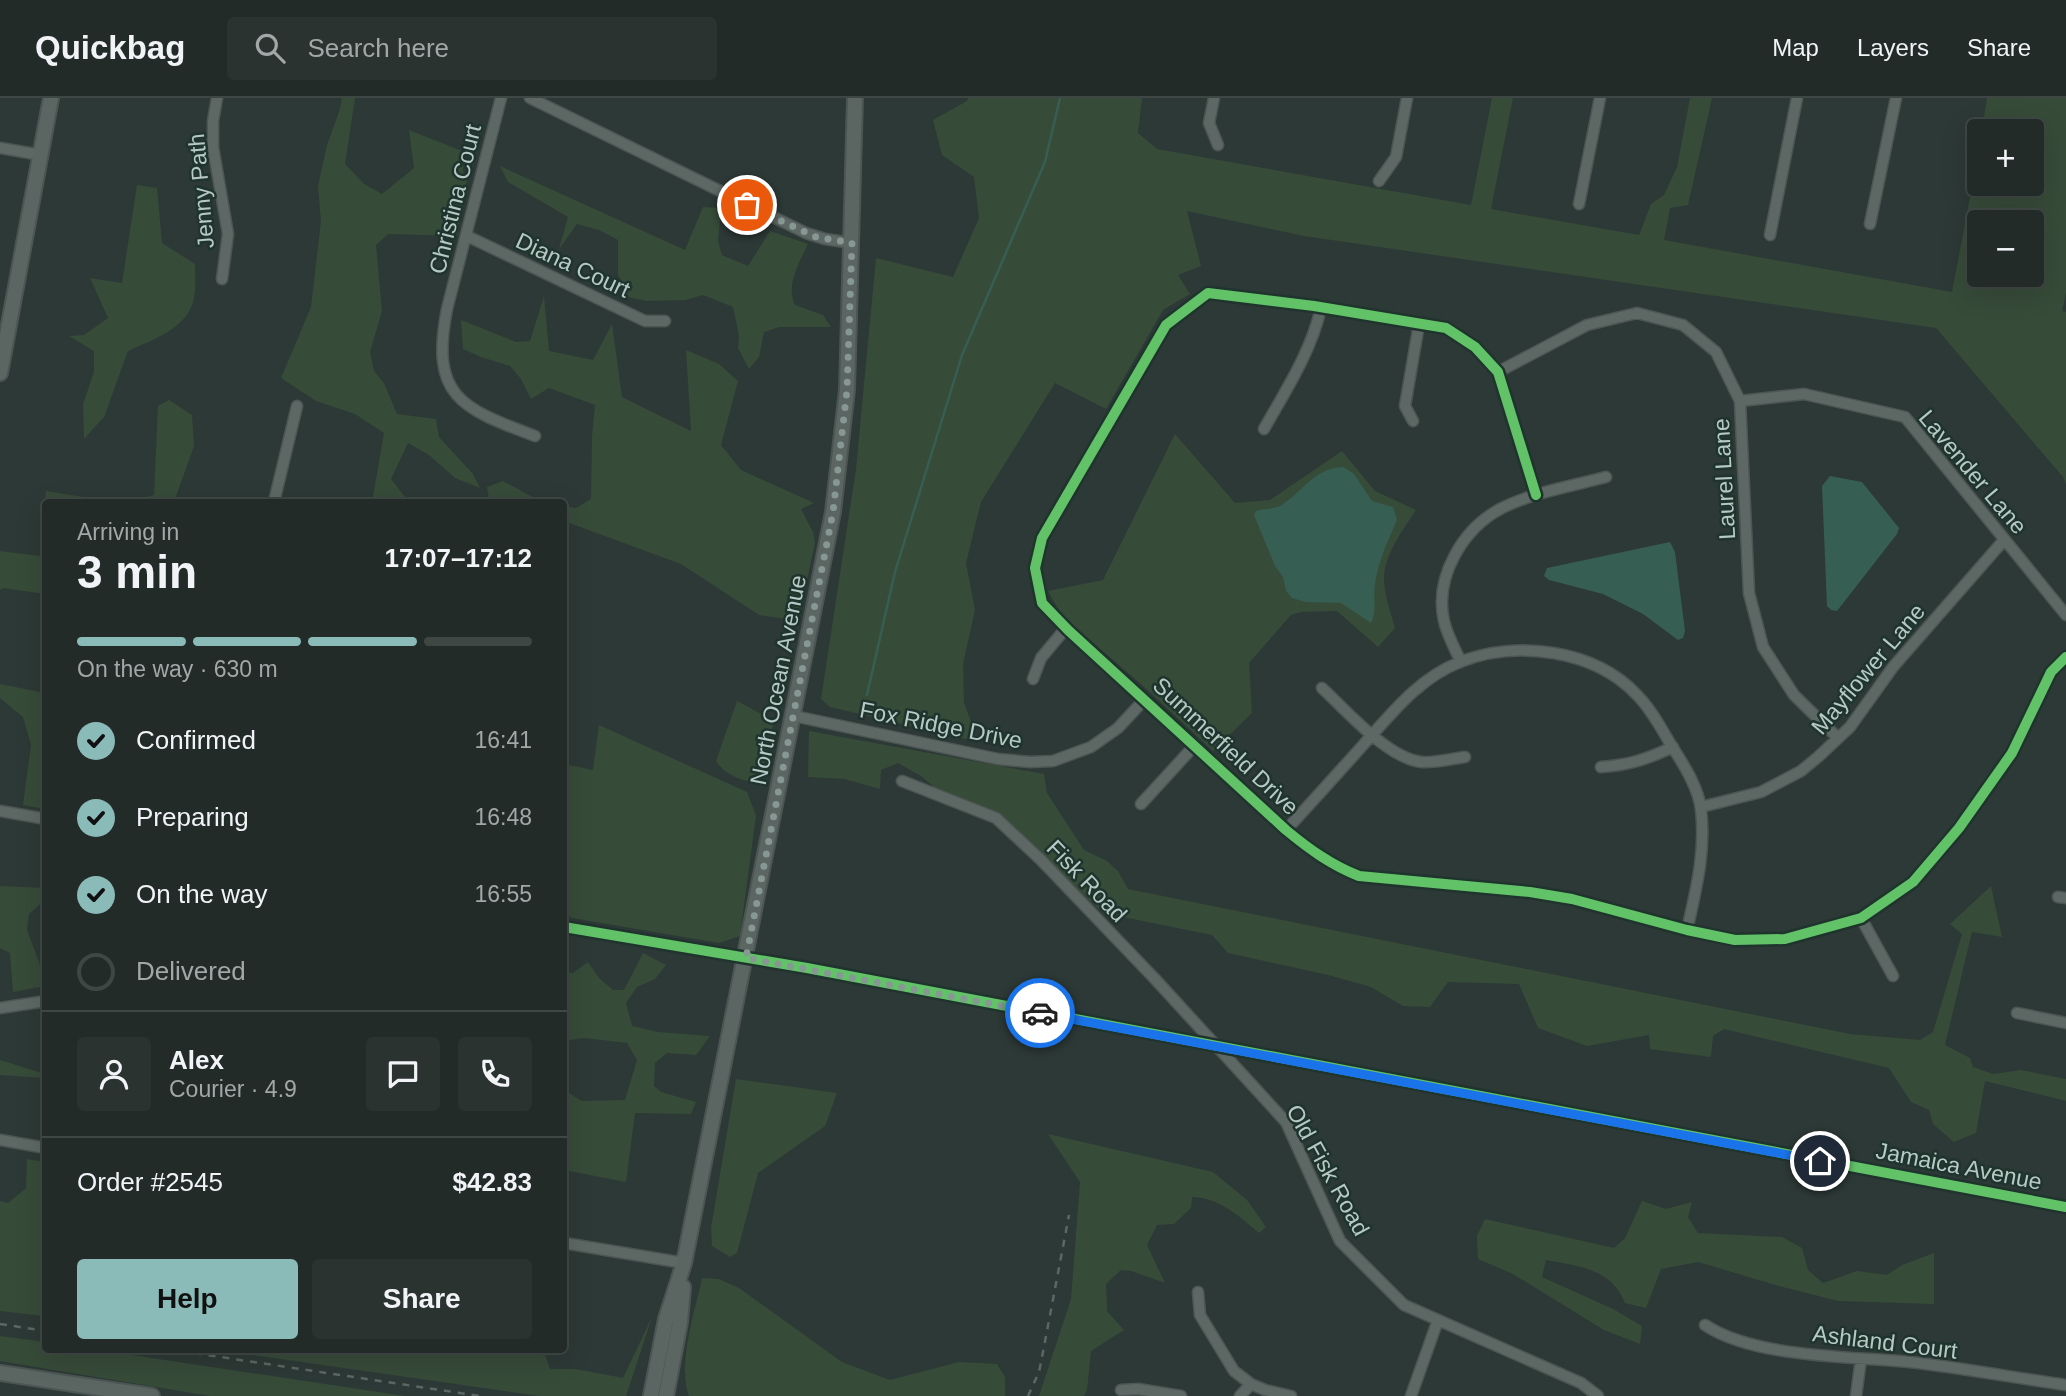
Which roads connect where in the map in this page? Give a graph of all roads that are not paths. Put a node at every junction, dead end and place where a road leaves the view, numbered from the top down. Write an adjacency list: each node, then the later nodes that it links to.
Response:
1 (51, 98): 13 (main road)
2 (217, 98): 20 (street, Jenny Path)
3 (501, 98): 18 (street, Christina Court)
4 (530, 98): 19 (street)
5 (855, 98): 19 (main road, North Ocean Avenue)
6 (1214, 98): 11 (street)
7 (1407, 98): 14 (street)
8 (1600, 98): 15 (street)
9 (1797, 98): 17 (street)
10 (1896, 98): 16 (street)
11 (1218, 145)
12 (0, 148): 13 (street)
13 (41, 155): 25 (main road)
14 (1379, 181)
15 (1579, 204)
16 (1870, 224)
17 (1770, 234)
18 (467, 236): 22 (street, Diana Court); 30 (street, Christina Court)
19 (852, 243): 42 (main road, North Ocean Avenue)
20 (222, 279)
21 (1321, 308): 23 (street, Summerfield Drive); 29 (street); 36 (street, Summerfield Drive)
22 (665, 321)
23 (1419, 324): 24 (street, Summerfield Drive); 28 (street)
24 (1498, 372): 26 (street, Laurel Lane); 32 (street, Summerfield Drive)
25 (0, 373)
26 (1740, 401): 34 (street, Lavender Lane); 44 (street, Laurel Lane)
27 (297, 406): 33 (street)
28 (1413, 421)
29 (1264, 429)
30 (535, 436)
31 (1606, 477): 32 (street)
32 (1536, 495): 38 (street)
33 (275, 499)
34 (2004, 540): 35 (street, Lavender Lane); 44 (street, Mayflower Lane)
35 (2066, 615)
36 (1066, 628): 39 (street); 41 (street, Summerfield Drive)
37 (2066, 657): 55 (street, Summerfield Drive)
38 (1461, 662): 43 (street); 46 (street)
39 (1034, 679)
40 (1322, 688): 43 (street)
41 (1144, 699): 42 (street, Fox Ridge Drive); 45 (street, Summerfield Drive)
42 (794, 716): 58 (main road, North Ocean Avenue)
43 (1373, 735): 47 (street); 54 (street)
44 (1838, 738): 51 (street, Mayflower Lane)
45 (1195, 745): 50 (street); 54 (street, Summerfield Drive)
46 (1673, 747): 48 (street); 51 (street)
47 (1465, 757)
48 (1601, 767)
49 (902, 781): 64 (street, Fisk Road)
50 (1141, 804)
51 (1701, 807): 57 (street)
52 (0, 811): 53 (street)
53 (42, 818)
54 (1286, 831): 57 (street, Summerfield Drive)
55 (1861, 918): 57 (street, Summerfield Drive); 59 (street)
56 (567, 928): 58 (street, Jamaica Avenue)
57 (1687, 930)
58 (746, 958): 64 (street, Jamaica Avenue); 69 (main road, North Ocean Avenue)
59 (1894, 976)
60 (42, 1002): 61 (street)
61 (0, 1008)
62 (2017, 1013): 63 (street)
63 (2066, 1023)
64 (1218, 1047): 67 (street, Jamaica Avenue); 71 (street, Old Fisk Road)
65 (0, 1140): 66 (street)
66 (42, 1147)
67 (2066, 1208)
68 (567, 1243): 69 (street)
69 (684, 1263): 79 (main road, North Ocean Avenue); 80 (main road, North Ocean Avenue)
70 (1198, 1292): 75 (street)
71 (1438, 1320): 84 (street); 85 (street, Old Fisk Road)
72 (1705, 1325): 73 (street, Ashland Court)
73 (1861, 1359): 76 (street, Ashland Court); 86 (street)
74 (0, 1373): 78 (main road)
75 (1251, 1384): 82 (street); 83 (street)
76 (2066, 1385)
77 (1121, 1390): 81 (street)
78 (152, 1396)
79 (651, 1396)
80 (666, 1396)
81 (1181, 1396)
82 (1240, 1396)
83 (1291, 1396)
84 (1411, 1396)
85 (1598, 1396)
86 (1856, 1396)

